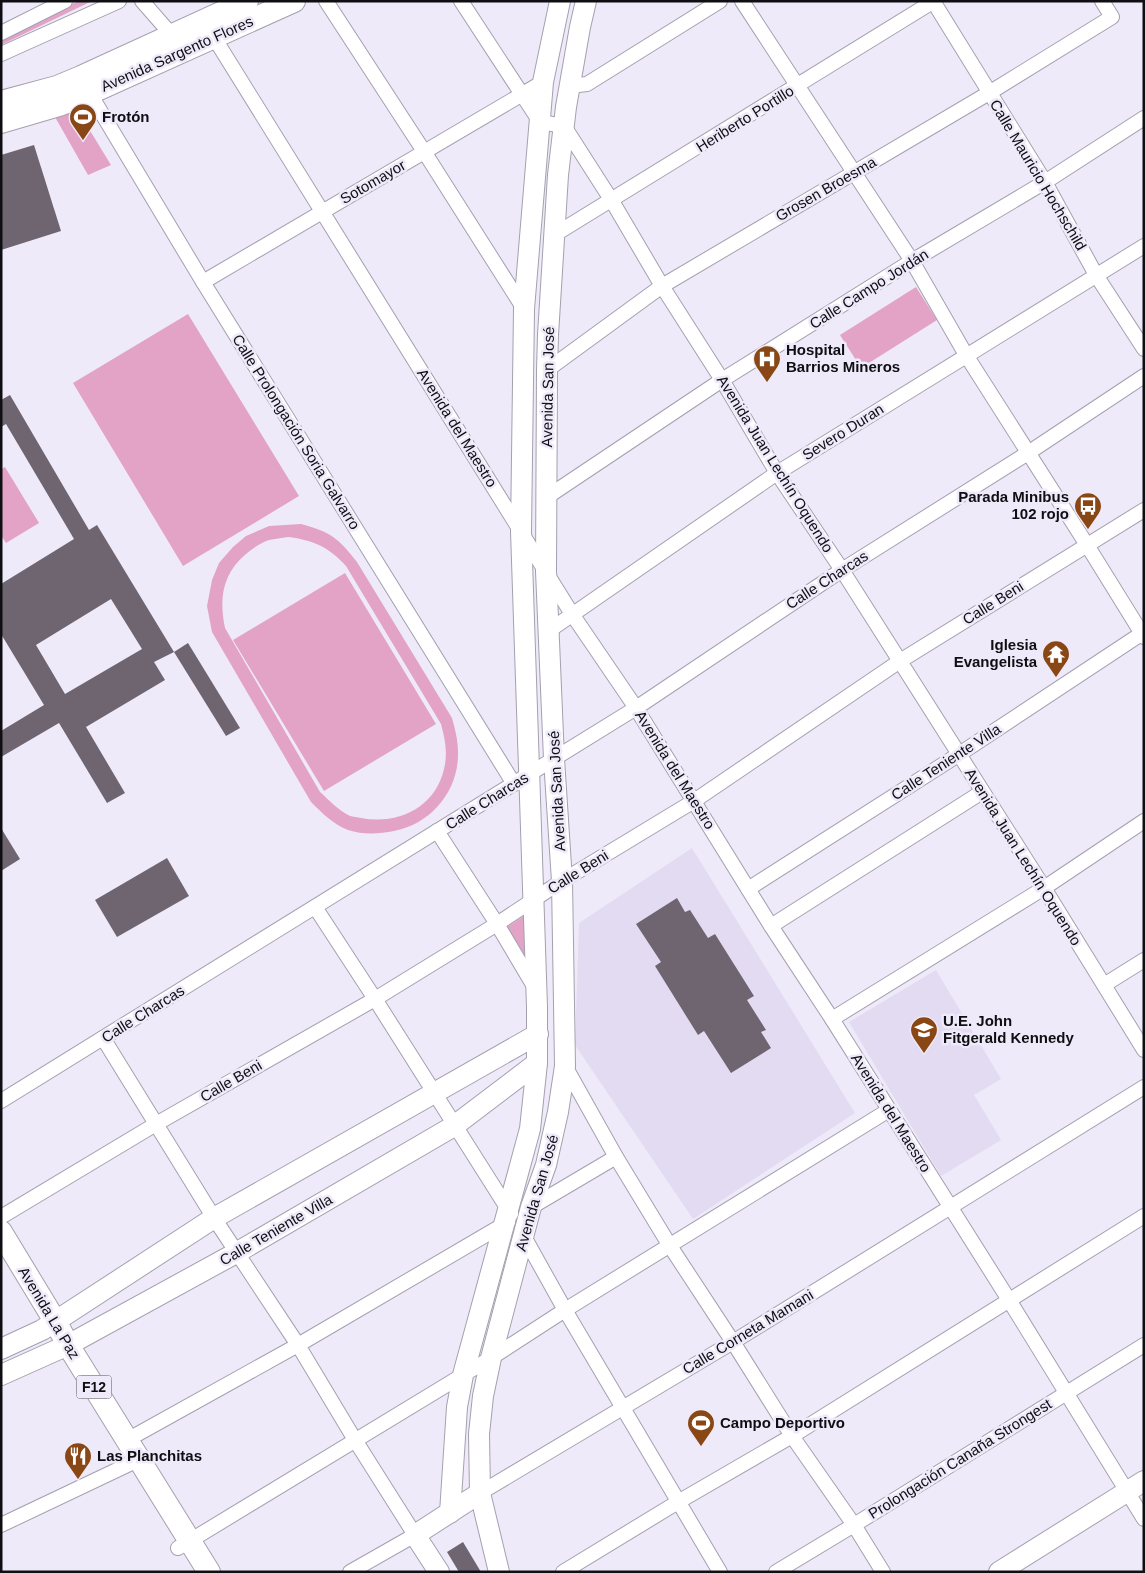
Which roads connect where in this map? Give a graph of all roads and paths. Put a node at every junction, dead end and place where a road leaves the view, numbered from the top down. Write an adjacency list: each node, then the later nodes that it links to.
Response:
1 (65, 1): 15 (street)
2 (119, 1): 17 (street)
3 (142, 1): 16 (street)
4 (247, 1): 14 (main road, Avenida Sargento Flores)
5 (294, 1): 14 (main road, Avenida Sargento Flores)
6 (326, 1): 29 (street)
7 (461, 1): 23 (street)
8 (560, 1): 18 (street, Avenida San José)
9 (586, 1): 20 (street, Avenida San José)
10 (720, 1): 20 (street)
11 (742, 1): 21 (street)
12 (933, 1): 21 (street, Heriberto Portillo); 22 (street, Calle Mauricio Hochschild)
13 (1102, 1): 22 (street, Grosen Broesma)
14 (209, 30): 16 (main road, Avenida Sargento Flores); 33 (street, Avenida del Maestro)
15 (1, 33)
16 (179, 43): 19 (main road, Avenida Sargento Flores)
17 (1, 54)
18 (543, 82): 23 (street, Sotomayor); 27 (street, Avenida San José)
19 (85, 85): 24 (main road, Avenida Sargento Flores); 26 (main road, Avenida Sargento Flores); 38 (street, Calle Prolongación Soria Galvarro)
20 (570, 86): 28 (street, Avenida San José)
21 (797, 86): 30 (street); 32 (street, Heriberto Portillo)
22 (989, 93): 30 (street, Grosen Broesma); 31 (street, Calle Mauricio Hochschild)
23 (521, 94): 27 (street); 29 (street, Sotomayor)
24 (1, 102)
25 (1144, 118): 31 (street, Calle Campo Jordán)
26 (1, 122)
27 (540, 122): 28 (street); 40 (street, Avenida San José)
28 (564, 126): 32 (street, Avenida Juan Lechín Oquendo); 34 (street, Avenida San José)
29 (425, 153): 33 (street, Sotomayor); 40 (street)
30 (854, 173): 36 (street); 39 (street, Grosen Broesma)
31 (1045, 182): 36 (street, Calle Campo Jordán); 37 (street, Calle Mauricio Hochschild)
32 (612, 201): 34 (street, Heriberto Portillo); 39 (street, Avenida Juan Lechín Oquendo)
33 (322, 212): 38 (street, Sotomayor); 50 (street, Avenida del Maestro)
34 (554, 235): 43 (street, Avenida San José)
35 (1144, 246): 37 (street, Severo Duran)
36 (912, 261): 42 (street); 45 (street, Calle Campo Jordán)
37 (1096, 275): 41 (street, Calle Mauricio Hochschild); 42 (street, Severo Duran)
38 (203, 282): 61 (street, Calle Prolongación Soria Galvarro)
39 (662, 286): 43 (street, Grosen Broesma); 45 (street, Avenida Juan Lechín Oquendo)
40 (524, 309): 50 (street, Avenida San José)
41 (1144, 349)
42 (966, 355): 46 (street); 47 (street, Severo Duran)
43 (547, 370): 48 (street, Avenida San José)
44 (1144, 376): 46 (street, Calle Charcas)
45 (722, 380): 47 (street, Avenida Juan Lechín Oquendo); 48 (street, Calle Campo Jordán)
46 (1028, 452): 51 (street); 52 (street, Calle Charcas)
47 (777, 473): 52 (street, Avenida Juan Lechín Oquendo); 54 (street, Severo Duran)
48 (547, 497): 53 (street, Avenida San José)
49 (1144, 510): 51 (street, Calle Beni)
50 (521, 531): 53 (street, Avenida del Maestro); 61 (street, Avenida San José)
51 (1087, 545): 56 (street); 57 (street, Calle Beni)
52 (842, 570): 57 (street, Avenida Juan Lechín Oquendo); 58 (street, Calle Charcas)
53 (546, 571): 54 (street, Avenida del Maestro); 55 (street, Avenida San José)
54 (572, 614): 55 (street, Severo Duran); 58 (street, Avenida del Maestro)
55 (550, 630): 60 (street, Avenida San José)
56 (1143, 634): 59 (street, Calle Teniente Villa)
57 (900, 661): 59 (street, Avenida Juan Lechín Oquendo); 63 (street, Calle Beni)
58 (636, 708): 60 (street, Calle Charcas); 63 (street, Avenida del Maestro)
59 (958, 755): 62 (street, Avenida Juan Lechín Oquendo); 68 (street, Calle Teniente Villa)
60 (554, 759): 61 (street, Calle Charcas); 66 (street, Avenida San José)
61 (522, 779): 65 (street, Calle Charcas); 69 (street, Avenida San José)
62 (982, 792): 67 (street, Avenida Juan Lechín Oquendo); 72 (street)
63 (694, 801): 66 (street, Calle Beni); 68 (street, Avenida del Maestro)
64 (1144, 821): 67 (street)
65 (438, 831): 70 (street, Calle Charcas); 71 (street)
66 (562, 881): 69 (street, Calle Beni); 83 (street, Avenida San José)
67 (1044, 888): 74 (street, Avenida Juan Lechín Oquendo); 77 (street)
68 (748, 889): 72 (street, Avenida del Maestro)
69 (534, 899): 71 (street, Calle Beni); 75 (street, Avenida San José)
70 (315, 907): 76 (street); 79 (street, Calle Charcas)
71 (496, 924): 75 (street); 76 (street, Calle Beni)
72 (771, 926): 77 (street, Avenida del Maestro)
73 (1144, 960): 74 (street)
74 (1104, 985): 80 (street, Avenida Juan Lechín Oquendo)
75 (537, 990): 78 (street, Avenida San José)
76 (375, 999): 85 (street); 88 (street, Calle Beni)
77 (832, 1019): 87 (street, Avenida del Maestro)
78 (538, 1034): 81 (street); 82 (street, Avenida San José)
79 (103, 1038): 86 (street, Calle Charcas); 88 (street)
80 (1144, 1050)
81 (507, 1051): 82 (street); 85 (street)
82 (538, 1063): 83 (street); 89 (street, Calle Teniente Villa); 95 (street, Avenida San José)
83 (565, 1066): 90 (street); 91 (street, Avenida San José)
84 (1144, 1088): 92 (street, Calle Corneta Mamani)
85 (434, 1094): 89 (street); 96 (street)
86 (1, 1101)
87 (889, 1110): 92 (street, Avenida del Maestro); 99 (street)
88 (156, 1124): 94 (street, Calle Beni); 96 (street)
89 (454, 1126): 95 (street); 100 (street, Calle Teniente Villa)
90 (616, 1157): 91 (street); 99 (street)
91 (532, 1207): 95 (street); 98 (street, Avenida San José)
92 (950, 1207): 102 (street, Avenida del Maestro); 105 (street, Calle Corneta Mamani)
93 (1144, 1216): 102 (street)
94 (1, 1217)
95 (508, 1217): 98 (street); 107 (street); 112 (street, Avenida San José)
96 (214, 1218): 100 (street); 104 (street)
97 (1, 1232): 104 (main road, Avenida La Paz / F12)
98 (524, 1238): 103 (street); 110 (street, Avenida San José)
99 (670, 1246): 103 (street); 105 (street)
100 (236, 1253): 107 (street); 108 (street, Calle Teniente Villa)
101 (1, 1256): 104 (main road, Avenida La Paz / F12)
102 (1009, 1300): 113 (street, Avenida del Maestro); 115 (street)
103 (565, 1310): 110 (street); 114 (street)
104 (48, 1325): 108 (main road, Avenida La Paz / F12); 109 (street)
105 (733, 1342): 114 (street, Calle Corneta Mamani); 115 (street)
106 (1144, 1344): 113 (street, Prolongación Canaña Strongest)
107 (298, 1345): 116 (street); 117 (street)
108 (62, 1348): 111 (street, Calle Teniente Villa); 116 (main road, Avenida La Paz / F12); 118 (main road, Avenida La Paz / F12)
109 (1, 1349)
110 (491, 1358): 112 (street); 121 (street, Avenida San José)
111 (1, 1375)
112 (463, 1375): 117 (street); 123 (street, Avenida San José)
113 (1066, 1393): 120 (street, Avenida del Maestro); 126 (street, Prolongación Canaña Strongest)
114 (622, 1407): 121 (street, Calle Corneta Mamani); 122 (street)
115 (792, 1436): 122 (street); 126 (street)
116 (127, 1440): 118 (main road, Avenida La Paz / F12)
117 (355, 1440): 127 (street); 128 (street)
118 (133, 1462): 125 (street); 128 (main road, Avenida La Paz / F12)
119 (1144, 1481): 120 (street)
120 (1126, 1491): 124 (street, Avenida del Maestro); 138 (street)
121 (480, 1493): 123 (street, Calle Corneta Mamani); 133 (street, Avenida San José)
122 (678, 1502): 134 (street); 135 (street)
123 (450, 1513): 127 (street, Calle Corneta Mamani)
124 (1144, 1519)
125 (1, 1525)
126 (854, 1525): 136 (street, Prolongación Canaña Strongest); 137 (street)
127 (415, 1535): 131 (street, Calle Corneta Mamani); 132 (street)
128 (184, 1544): 129 (main road, Avenida La Paz / F12); 130 (main road, Avenida La Paz / F12)
129 (193, 1572)
130 (209, 1572)
131 (350, 1572)
132 (439, 1572)
133 (499, 1572)
134 (563, 1572)
135 (720, 1572)
136 (776, 1572)
137 (883, 1572)
138 (999, 1572)

